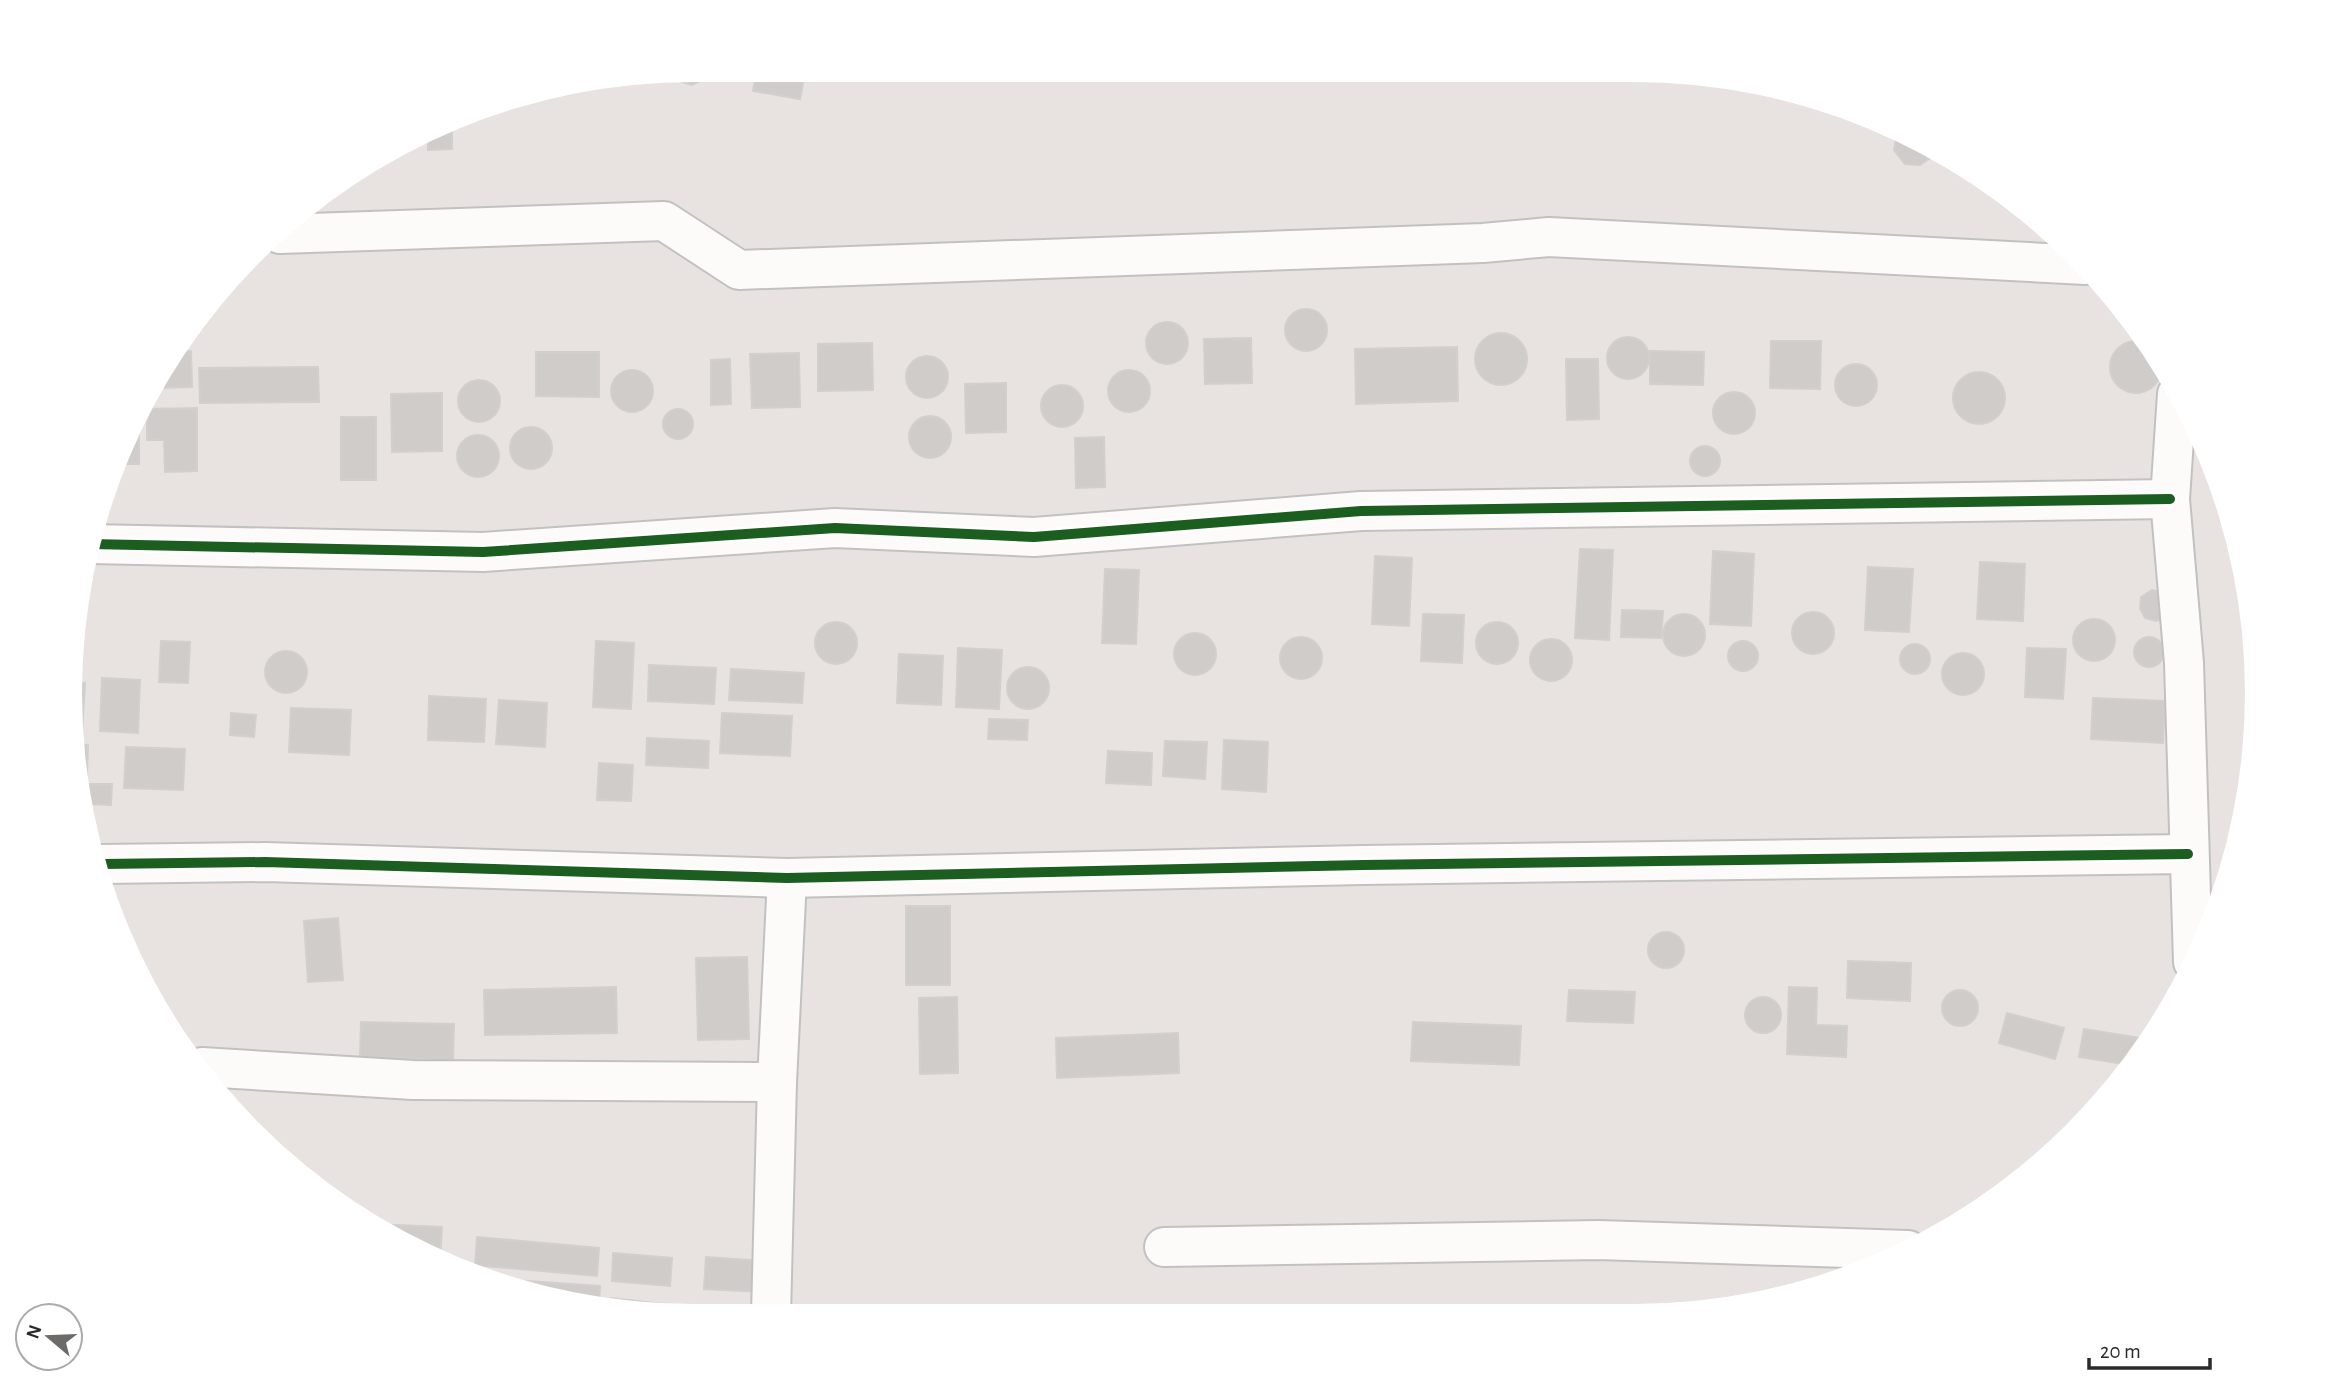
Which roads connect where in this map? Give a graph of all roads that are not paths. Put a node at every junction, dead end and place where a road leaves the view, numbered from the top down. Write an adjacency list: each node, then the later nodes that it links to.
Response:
1 (290, 234): 2 (street)
2 (2069, 264)
3 (2176, 412): 4 (street)
4 (2170, 499): 5 (street); 6 (street)
5 (101, 544)
6 (2188, 854): 8 (street); 9 (street)
7 (107, 864): 8 (street)
8 (787, 877): 11 (street)
9 (2192, 940)
10 (210, 1067): 11 (street)
11 (777, 1082): 14 (street)
12 (1164, 1247): 13 (street)
13 (1885, 1249)
14 (771, 1304)

